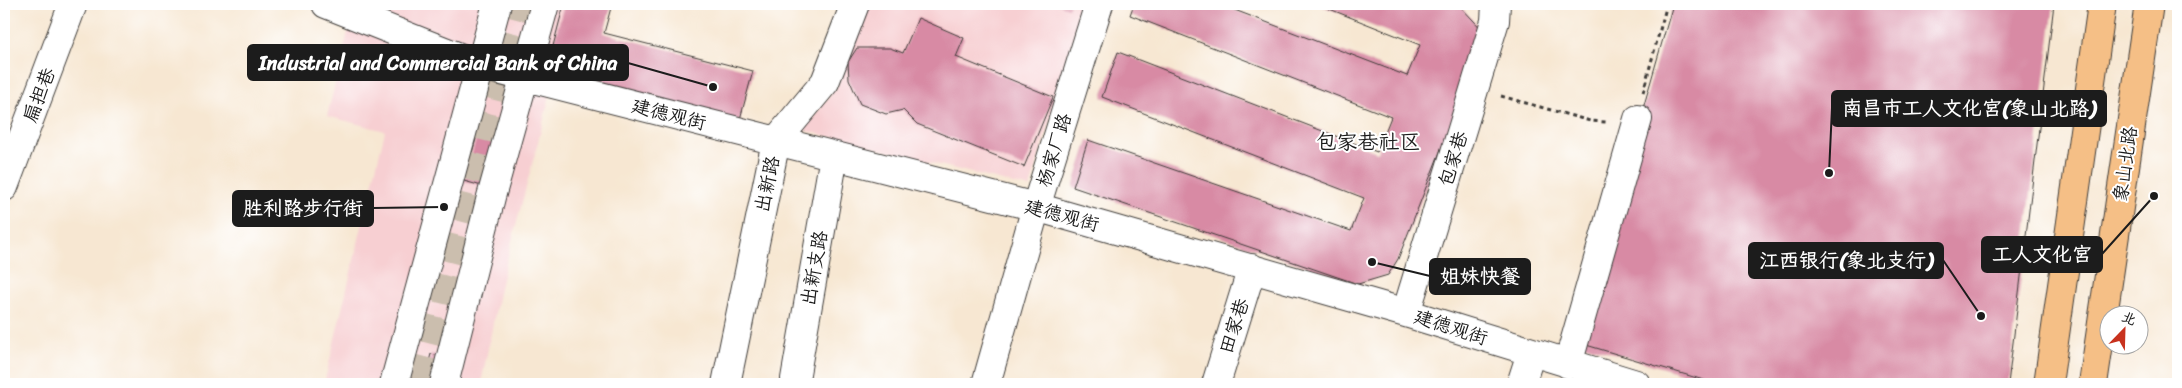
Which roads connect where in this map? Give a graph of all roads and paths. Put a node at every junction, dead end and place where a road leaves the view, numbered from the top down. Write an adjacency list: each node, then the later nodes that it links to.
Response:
1 (73, 4): 18 (street, 扁担巷)
2 (326, 4): 11 (street, 建德观街)
3 (497, 4): 11 (street)
4 (545, 4): 12 (street)
5 (855, 4): 16 (street, 出新路)
6 (1099, 4): 19 (street, 杨家厂路)
7 (1496, 4): 13 (street, 包家巷)
8 (1667, 4): 14 (path)
9 (2102, 4): 32 (main road)
10 (2148, 4): 33 (main road, 象山北路)
11 (482, 66): 12 (street, 建德观街); 25 (street)
12 (525, 77): 16 (street, 建德观街); 26 (street)
13 (1474, 89): 15 (path); 21 (street, 包家巷)
14 (1638, 109): 23 (street)
15 (1610, 122)
16 (776, 141): 17 (street, 建德观街); 27 (street, 出新路)
17 (834, 156): 19 (street, 建德观街); 24 (street, 出新支路)
18 (4, 187)
19 (1036, 208): 20 (street, 建德观街); 28 (street, 杨家厂路)
20 (1252, 268): 21 (street, 建德观街); 29 (street, 田家巷)
21 (1406, 313): 22 (street, 建德观街)
22 (1531, 353): 23 (street, 建德观街); 30 (street)
23 (1568, 364): 31 (street, 建德观街)
24 (794, 379)
25 (394, 384)
26 (444, 384)
27 (726, 384)
28 (986, 384)
29 (1216, 384)
30 (1521, 384)
31 (1636, 384)
32 (2048, 384)
33 (2093, 384)

